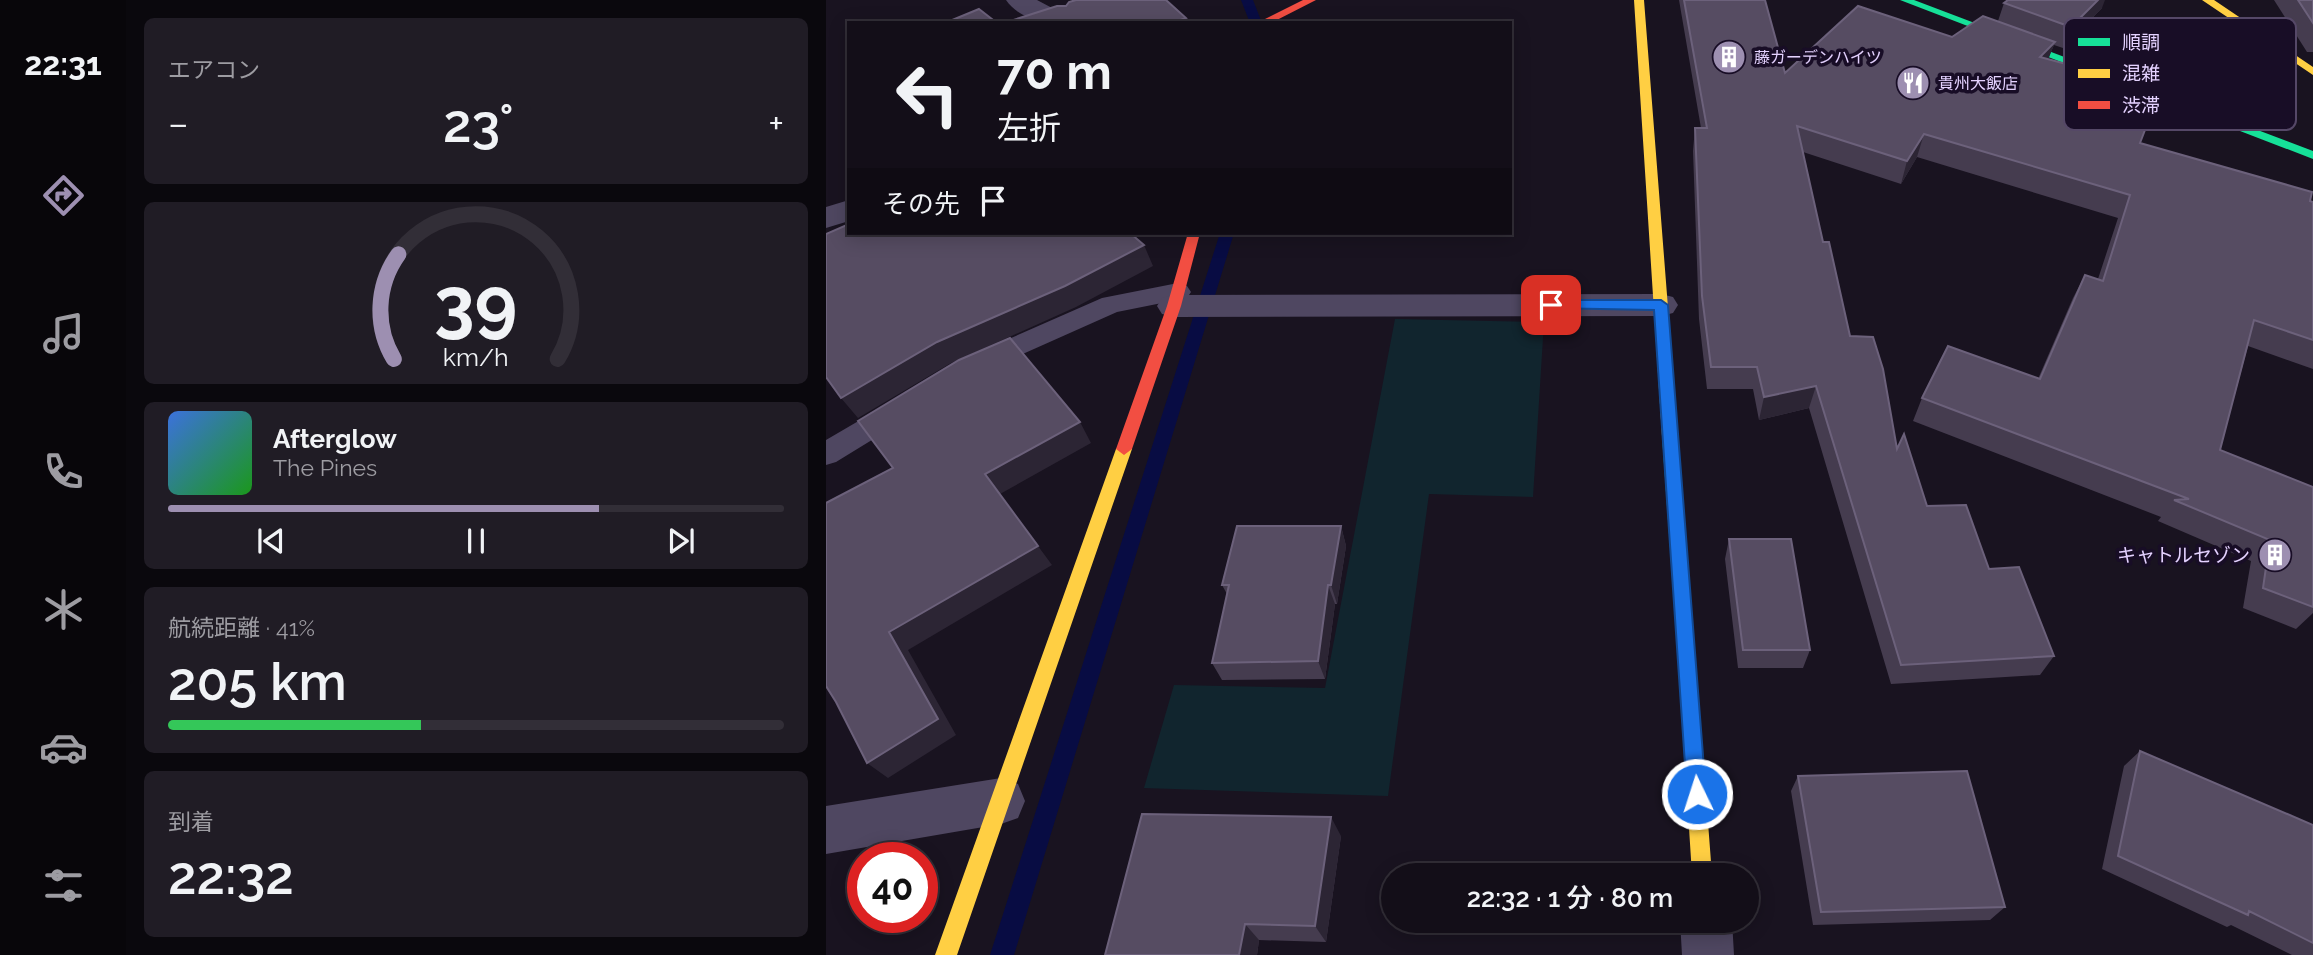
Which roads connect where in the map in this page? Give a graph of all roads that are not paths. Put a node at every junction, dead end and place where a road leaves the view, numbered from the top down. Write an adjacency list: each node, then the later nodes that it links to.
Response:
1 (1017, 0): 7 (street)
2 (1311, 0): 8 (main road)
3 (1639, 0): 18 (main road)
4 (1905, 0): 9 (main road)
5 (2207, 0): 6 (main road)
6 (2234, 18)
7 (1058, 21)
8 (1267, 21)
9 (2064, 60)
10 (2296, 60): 11 (main road)
11 (2312, 71)
12 (2247, 130): 13 (main road)
13 (2313, 155)
14 (847, 211): 15 (street)
15 (826, 218)
16 (1194, 235): 17 (main road)
17 (1191, 302): 18 (street); 19 (lane); 22 (main road)
18 (1661, 305): 24 (main road)
19 (962, 372)
20 (918, 399): 21 (lane)
21 (826, 454)
22 (1001, 801): 23 (street); 26 (main road)
23 (826, 830)
24 (1702, 863)
25 (1707, 933): 27 (street)
26 (946, 955)
27 (1708, 955)

